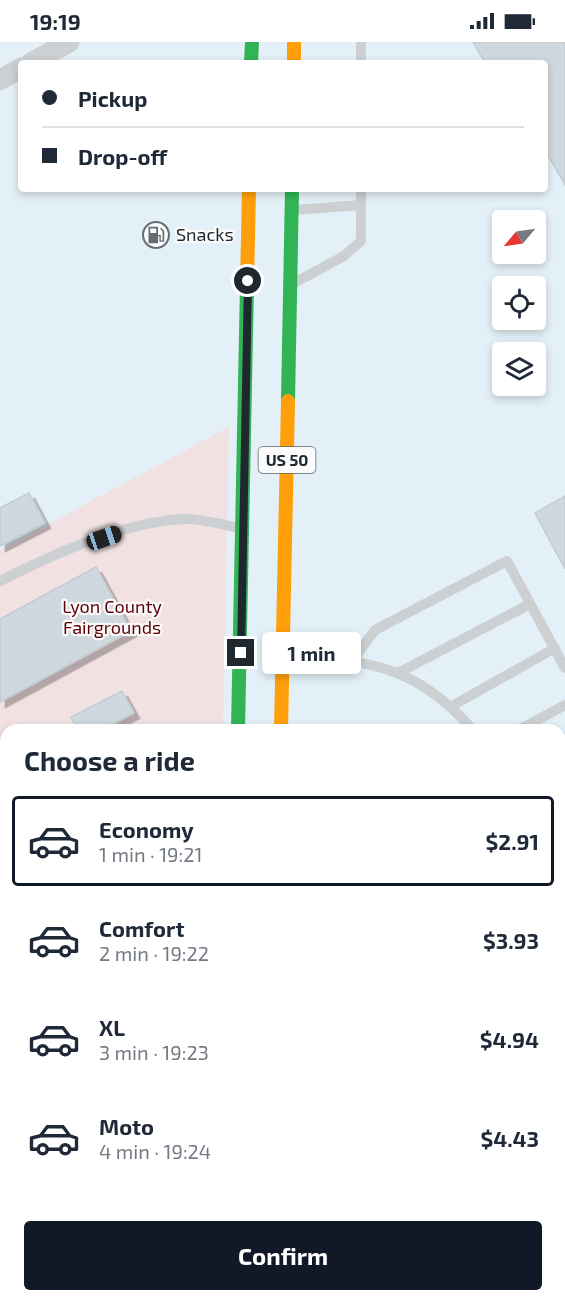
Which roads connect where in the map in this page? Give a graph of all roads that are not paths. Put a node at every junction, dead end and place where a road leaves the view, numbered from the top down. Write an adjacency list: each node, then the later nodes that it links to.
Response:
1 (69, 42): 5 (street)
2 (252, 42): 6 (main road)
3 (294, 42): 7 (main road)
4 (361, 42): 8 (lane)
5 (36, 60)
6 (251, 60)
7 (294, 60)
8 (361, 60)
9 (18, 70): 10 (street)
10 (0, 80)
11 (249, 192): 17 (main road, US 50)
12 (292, 192): 15 (main road, US 50)
13 (361, 192): 14 (lane)
14 (361, 205): 15 (lane); 16 (lane)
15 (292, 210): 16 (main road, US 50)
16 (291, 284): 21 (main road, US 50)
17 (241, 528): 18 (lane); 27 (main road, US 50)
18 (0, 581)
19 (530, 604): 20 (lane); 22 (lane); 24 (lane)
20 (555, 648): 23 (lane); 26 (lane)
21 (283, 652): 22 (lane); 28 (main road, US 50)
22 (352, 661): 24 (lane)
23 (565, 668)
24 (398, 673): 26 (lane)
25 (565, 705): 30 (lane)
26 (452, 706): 29 (lane)
27 (238, 724)
28 (281, 724)
29 (468, 724)
30 (530, 724)

